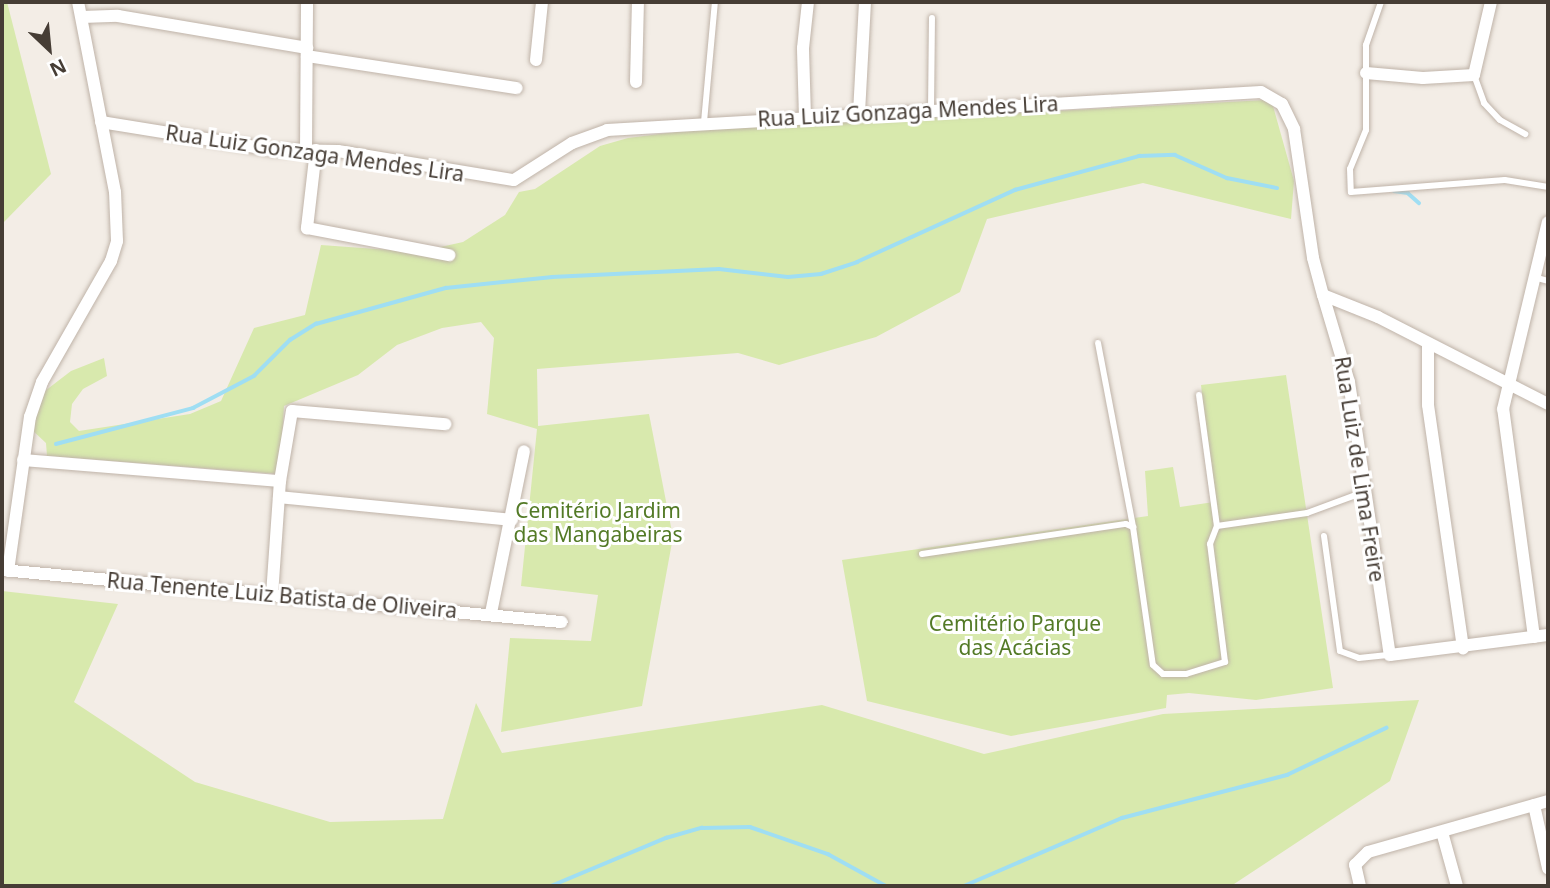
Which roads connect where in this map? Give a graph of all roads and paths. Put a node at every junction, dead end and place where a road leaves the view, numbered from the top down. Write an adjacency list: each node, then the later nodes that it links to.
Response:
1 (78, 2): 10 (street)
2 (307, 2): 12 (street)
3 (542, 2): 13 (street)
4 (638, 2): 16 (street)
5 (715, 2): 22 (lane)
6 (808, 2): 20 (street)
7 (865, 2): 19 (street)
8 (1381, 2): 14 (lane)
9 (1491, 2): 15 (street)
10 (82, 17): 12 (street); 21 (street)
11 (932, 18): 18 (lane)
12 (307, 52): 17 (street); 24 (street)
13 (536, 60)
14 (1366, 73): 15 (street); 25 (lane)
15 (1474, 75): 23 (lane)
16 (636, 82)
17 (517, 88)
18 (931, 111): 19 (street, Rua Luiz Gonzaga Mendes Lira); 29 (street, Rua Luiz Gonzaga Mendes Lira)
19 (859, 113): 20 (street, Rua Luiz Gonzaga Mendes Lira)
20 (805, 117): 22 (street, Rua Luiz Gonzaga Mendes Lira)
21 (102, 122): 24 (street, Rua Luiz Gonzaga Mendes Lira); 37 (street)
22 (704, 122): 24 (street, Rua Luiz Gonzaga Mendes Lira)
23 (1525, 134)
24 (311, 150): 27 (street)
25 (1548, 187)
26 (1548, 222): 28 (street)
27 (449, 255)
28 (1543, 280): 32 (street)
29 (1324, 295): 31 (street); 39 (street, Rua Luiz de Lima Freire)
30 (1098, 343): 43 (lane)
31 (1428, 344): 32 (street); 52 (street)
32 (1506, 383): 34 (street); 51 (street)
33 (1199, 395): 42 (lane)
34 (1548, 404)
35 (445, 424): 38 (street)
36 (523, 451): 41 (street)
37 (23, 460): 38 (street); 46 (street)
38 (280, 481): 40 (street)
39 (1364, 492): 42 (lane); 53 (street, Rua Luiz de Lima Freire)
40 (279, 498): 41 (street); 47 (street)
41 (512, 520): 48 (street)
42 (1217, 526): 43 (lane)
43 (1133, 527): 45 (lane)
44 (1324, 537): 53 (lane)
45 (922, 554)
46 (5, 570): 47 (street, Rua Tenente Luiz Batista de Oliveira)
47 (272, 595): 48 (street, Rua Tenente Luiz Batista de Oliveira)
48 (491, 613): 49 (street, Rua Tenente Luiz Batista de Oliveira)
49 (562, 622)
50 (1548, 635): 51 (street)
51 (1534, 637): 52 (street)
52 (1463, 648): 53 (street)
53 (1388, 651)
54 (1548, 801): 55 (street)
55 (1534, 805): 56 (street); 57 (street)
56 (1442, 832): 58 (street); 59 (street)
57 (1548, 868)
58 (1360, 886)
59 (1457, 886)

